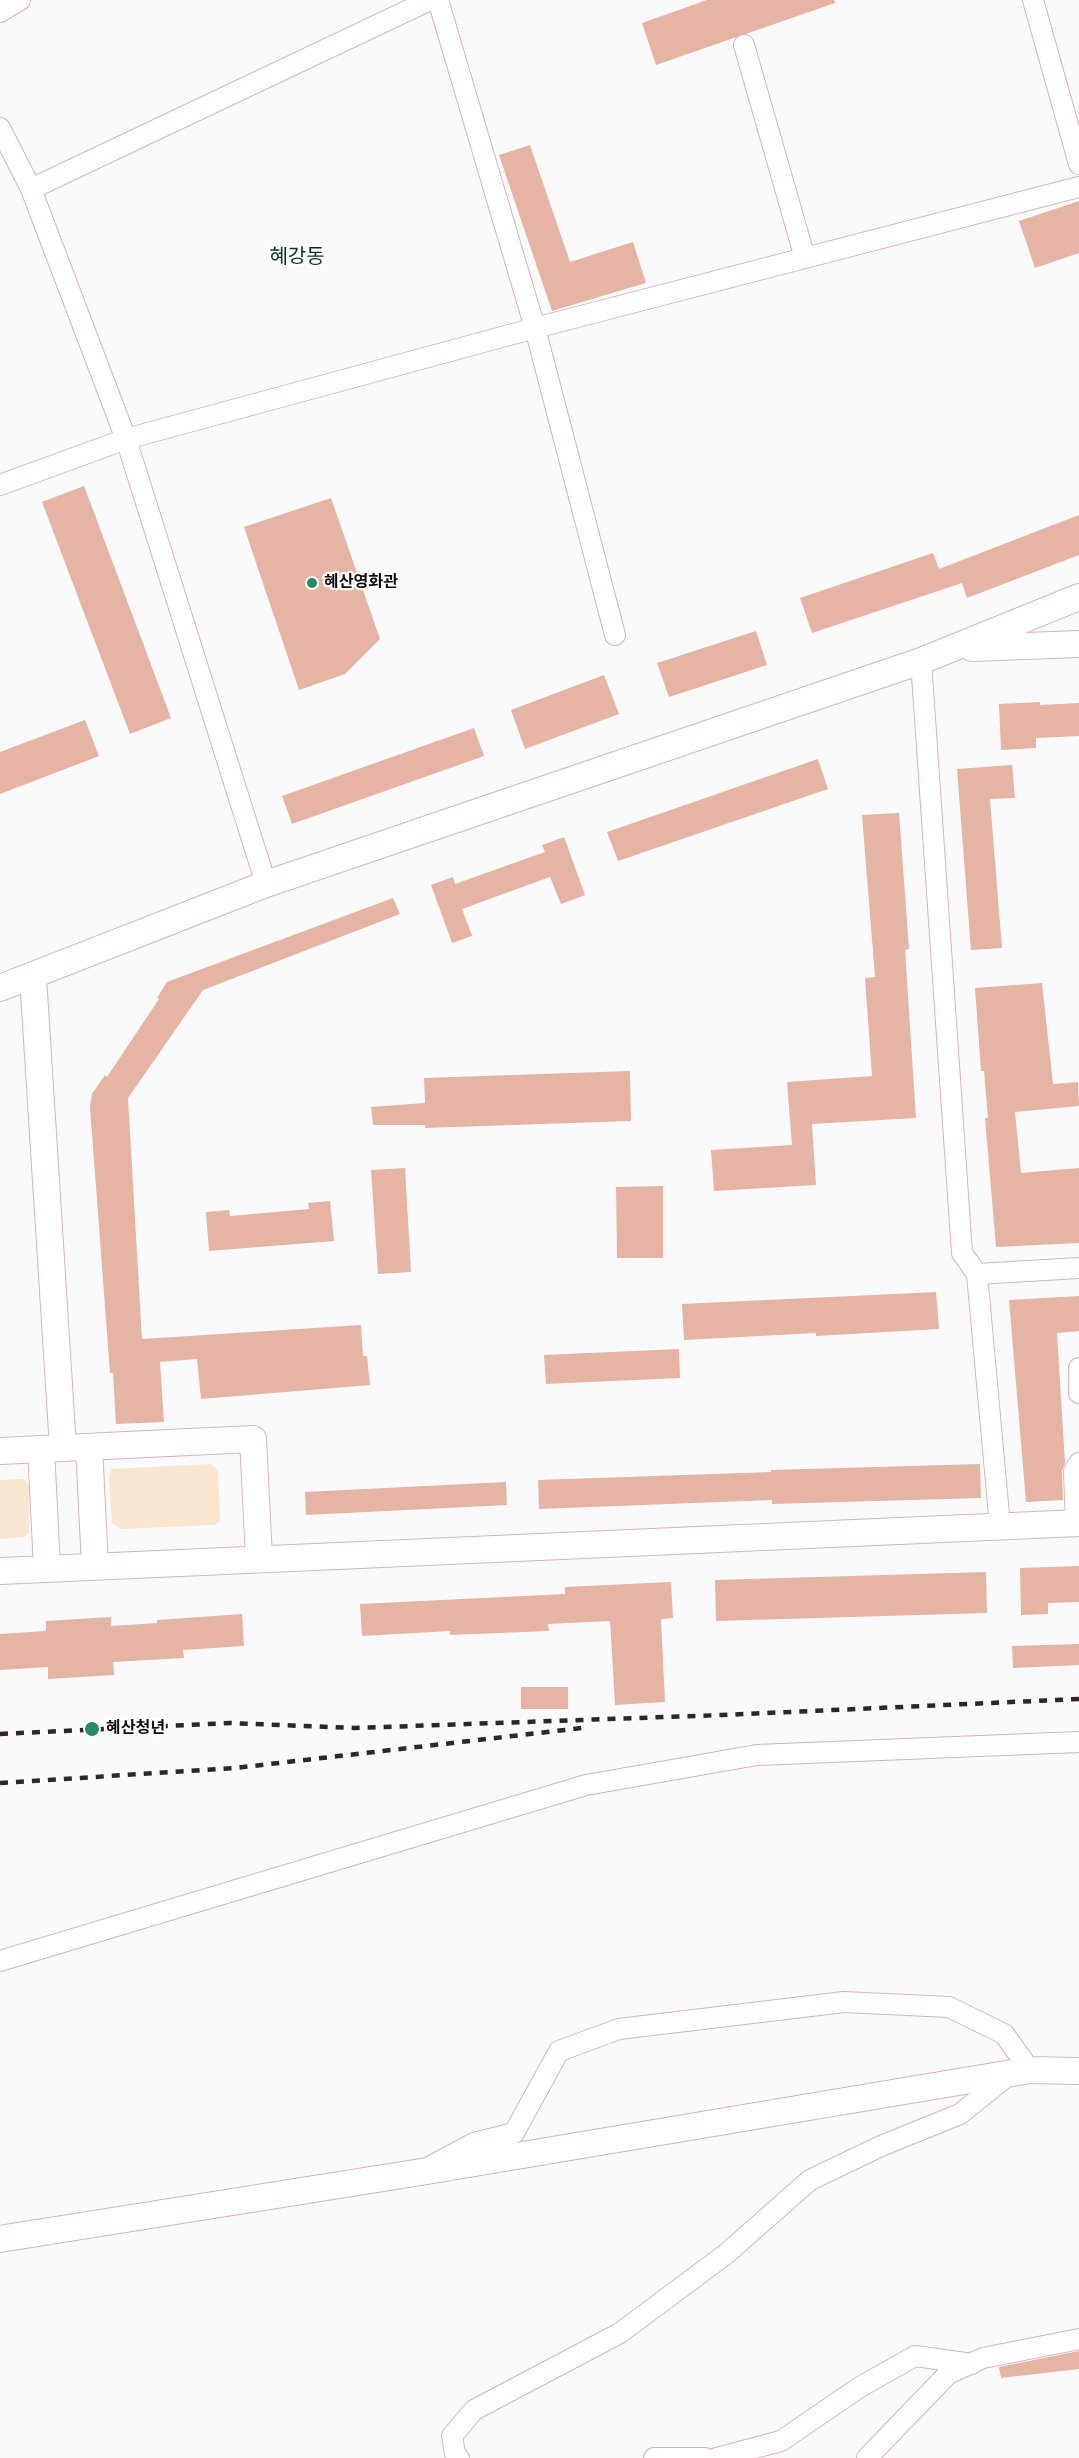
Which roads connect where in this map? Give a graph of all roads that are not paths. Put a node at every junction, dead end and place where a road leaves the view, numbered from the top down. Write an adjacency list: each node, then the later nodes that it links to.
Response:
1 (20, 0): 5 (street)
2 (430, 0): 10 (street)
3 (438, 0): 12 (street)
4 (1033, 0): 8 (street)
5 (0, 12)
6 (744, 45): 11 (street)
7 (0, 128): 10 (street)
8 (1079, 164)
9 (1079, 187): 11 (street)
10 (31, 189): 13 (street)
11 (805, 258): 12 (street)
12 (535, 328): 13 (street); 16 (street)
13 (126, 439): 14 (street); 20 (street)
14 (0, 485)
15 (1079, 597): 18 (main road)
16 (615, 635)
17 (1079, 644): 18 (main road)
18 (954, 648): 19 (main road)
19 (921, 661): 20 (main road); 24 (street)
20 (266, 884): 21 (main road)
21 (33, 977): 22 (main road); 28 (main road)
22 (0, 988)
23 (1079, 1268): 24 (street)
24 (976, 1274): 32 (street)
25 (1079, 1368): 26 (street)
26 (1079, 1393)
27 (89, 1447): 28 (main road); 33 (main road); 34 (main road)
28 (52, 1449): 29 (main road); 35 (main road)
29 (0, 1451)
30 (1079, 1463): 31 (street)
31 (1077, 1523): 32 (main road)
32 (1000, 1526): 33 (main road)
33 (259, 1558): 34 (main road)
34 (94, 1566): 35 (main road)
35 (47, 1568): 36 (main road)
36 (0, 1570)
37 (1079, 1742): 38 (street)
38 (0, 1961)
39 (1079, 2071): 40 (main road)
40 (1020, 2072): 41 (main road); 41 (street); 45 (street)
41 (421, 2172): 42 (main road)
42 (0, 2239)
43 (1079, 2339): 44 (street)
44 (972, 2364): 48 (street); 49 (street)
45 (459, 2458)
46 (654, 2458): 47 (street)
47 (705, 2458)
48 (717, 2458)
49 (867, 2458)

